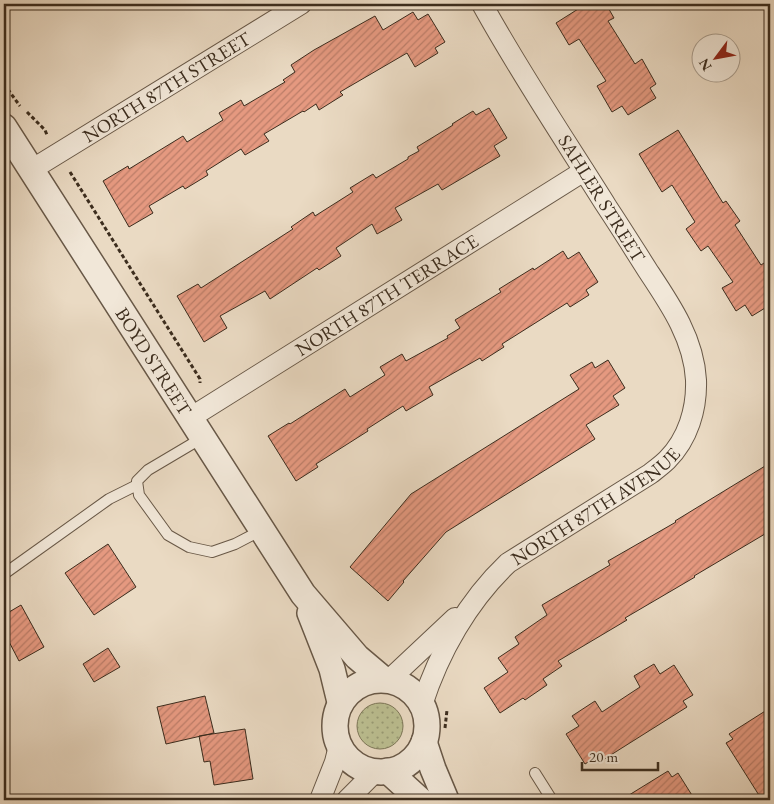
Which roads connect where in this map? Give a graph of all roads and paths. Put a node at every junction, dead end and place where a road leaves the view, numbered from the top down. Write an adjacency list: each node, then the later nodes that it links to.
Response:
1 (300, 4): 5 (street, NORTH 87TH STREET)
2 (482, 4): 7 (street, SAHLER STREET)
3 (4, 84): 5 (path)
4 (4, 127): 6 (street, BOYD STREET)
5 (58, 154): 6 (street, NORTH 87TH STREET); 9 (path)
6 (32, 170): 9 (street, BOYD STREET)
7 (584, 171): 8 (street, SAHLER STREET); 9 (street, NORTH 87TH TERRACE)
8 (696, 401): 14 (street, NORTH 87TH AVENUE)
9 (200, 420): 10 (lane); 11 (street, BOYD STREET)
10 (137, 485): 11 (lane); 12 (lane)
11 (262, 530): 13 (street, BOYD STREET)
12 (4, 574)
13 (303, 594): 15 (street, BOYD STREET); 16 (street, BOYD STREET)
14 (477, 598): 15 (street, NORTH 87TH AVENUE); 17 (street, NORTH 87TH AVENUE)
15 (386, 680): 16 (street); 17 (street, BOYD STREET)
16 (340, 702): 20 (street, BOYD STREET)
17 (422, 705): 19 (street)
18 (447, 708): 19 (path)
19 (435, 738): 21 (street); 26 (street)
20 (339, 746): 21 (street); 23 (street)
21 (381, 772): 24 (street); 25 (street)
22 (535, 774): 27 (lane)
23 (320, 800)
24 (347, 800)
25 (420, 800)
26 (446, 800)
27 (552, 800)

